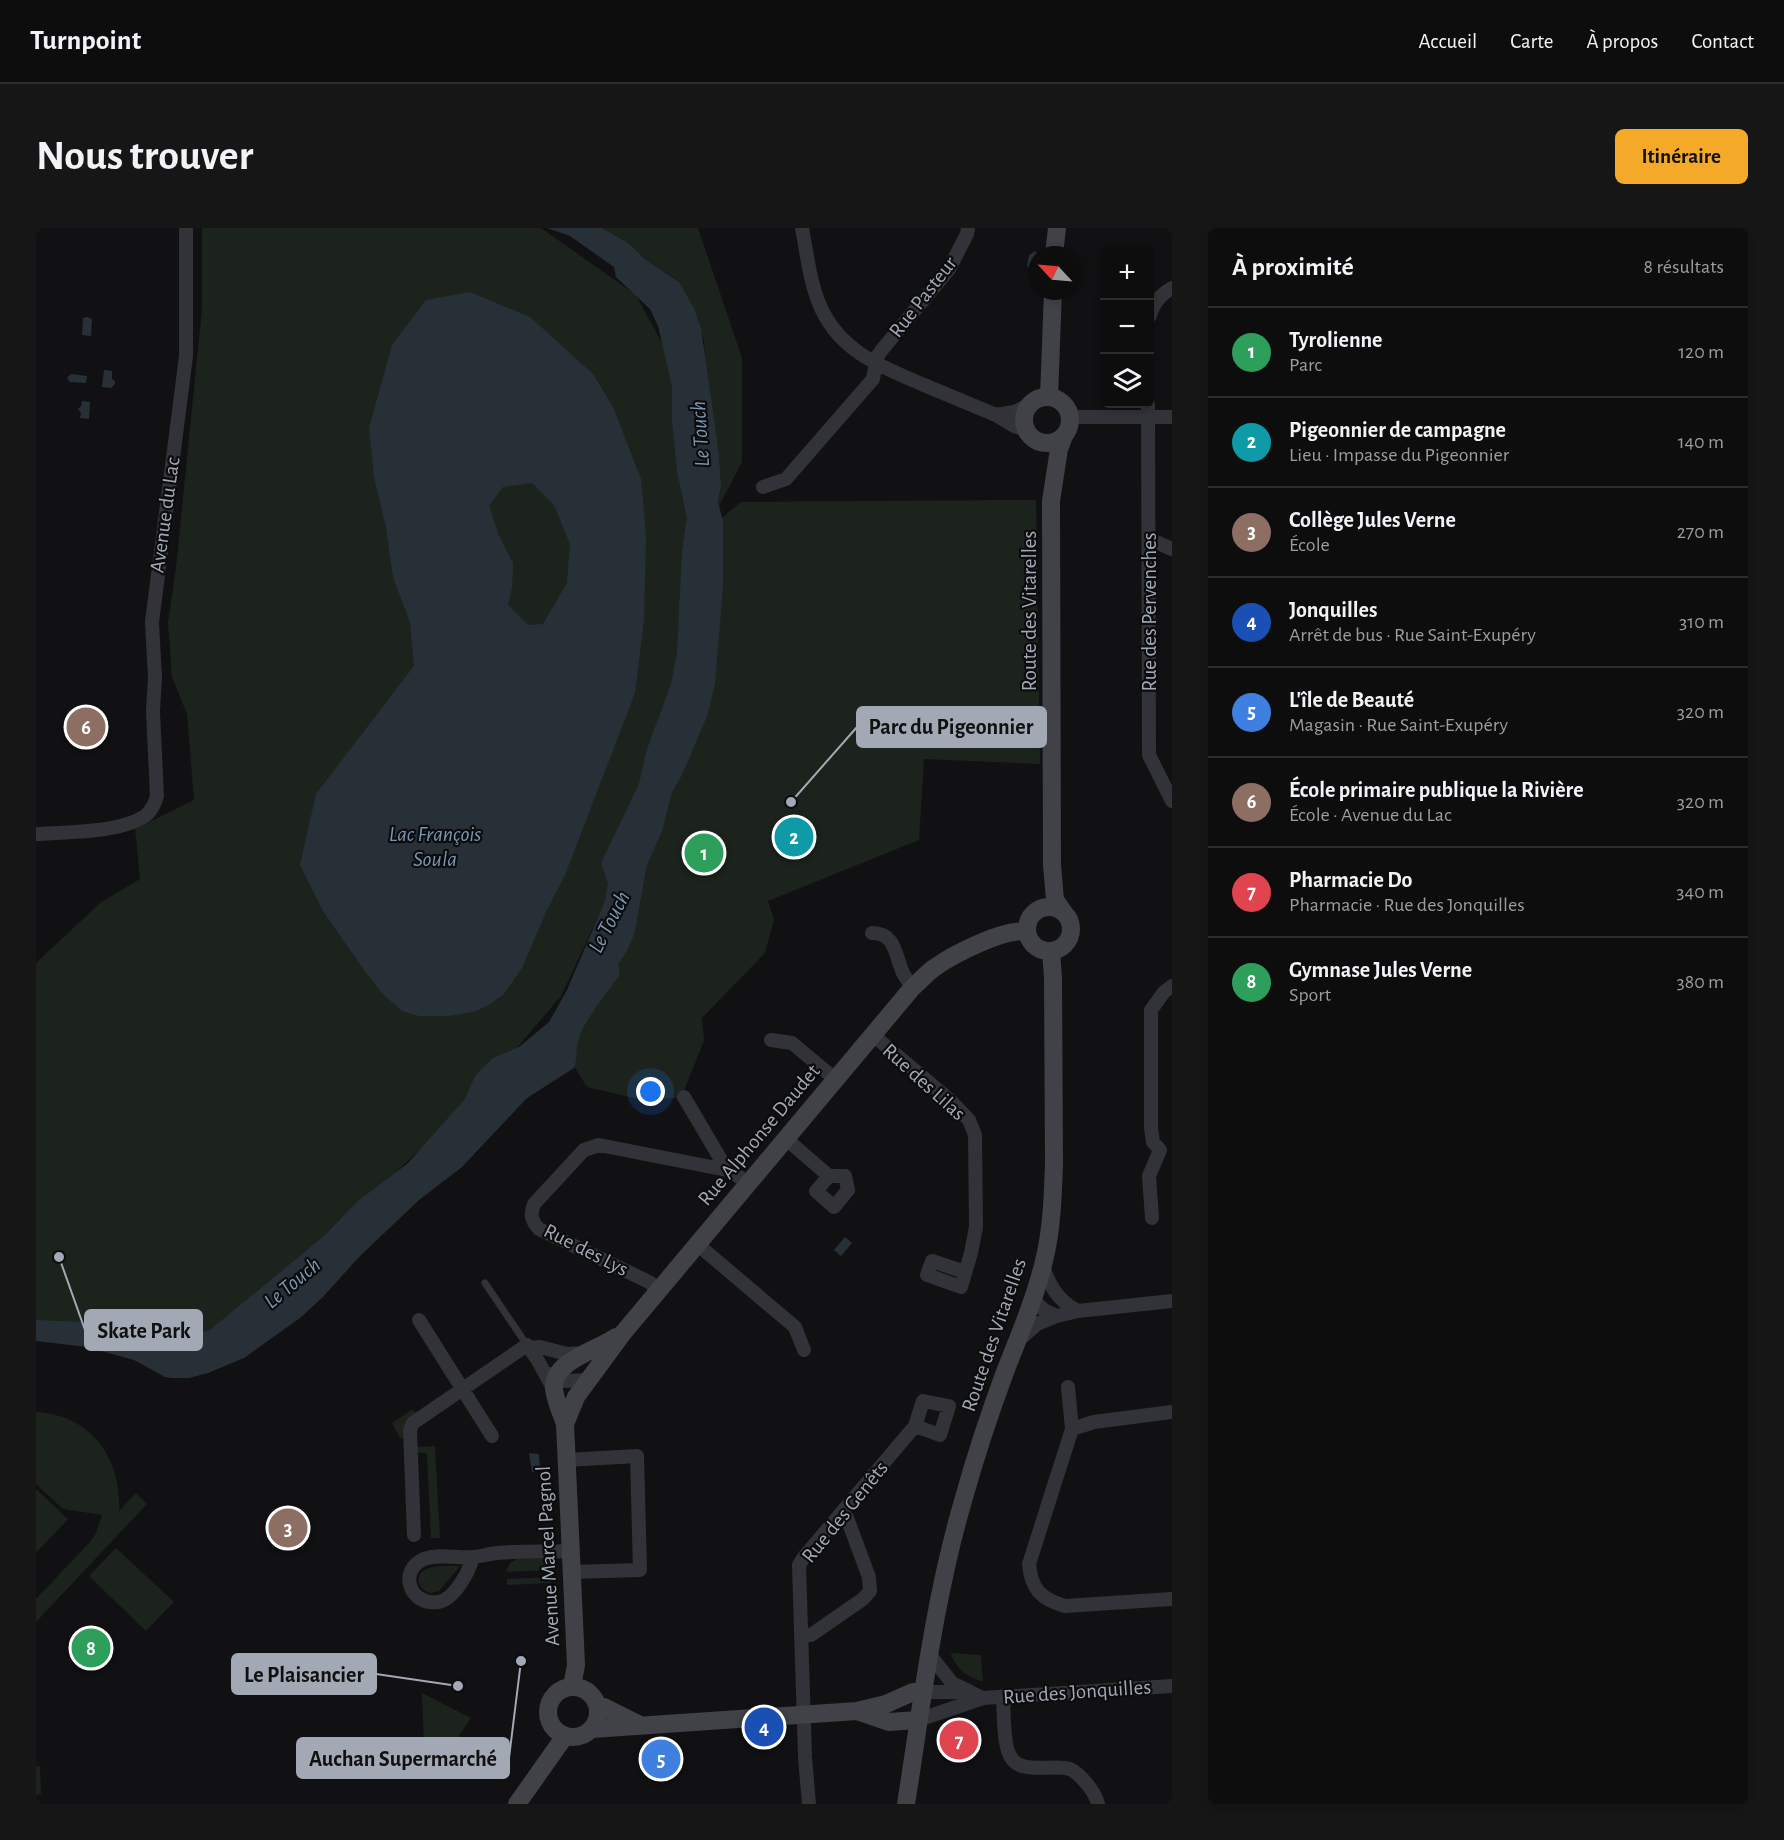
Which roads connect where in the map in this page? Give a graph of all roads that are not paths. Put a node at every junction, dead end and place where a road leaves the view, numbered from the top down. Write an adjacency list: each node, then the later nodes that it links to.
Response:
1 (186, 228): 23 (street, Avenue du Lac)
2 (802, 228): 9 (street)
3 (968, 228): 9 (street, Rue Pasteur)
4 (1057, 228): 5 (main road)
5 (1055, 246)
6 (1172, 288): 8 (street)
7 (1053, 300): 10 (main road)
8 (1154, 304)
9 (876, 364): 13 (street); 18 (street, Rue Pasteur)
10 (1049, 397): 11 (main road); 14 (main road)
11 (1029, 405): 13 (street); 16 (main road)
12 (1148, 410): 14 (street); 15 (street); 20 (street, Rue des Pervenches)
13 (996, 415): 16 (street)
14 (1070, 417): 17 (main road)
15 (1172, 417)
16 (1033, 436): 17 (main road); 19 (main road, Route des Vitarelles)
17 (1064, 436): 19 (main road, Route des Vitarelles)
18 (763, 487)
19 (1051, 501): 24 (main road, Route des Vitarelles)
20 (1149, 539): 21 (street); 22 (street, Rue des Pervenches)
21 (1172, 549)
22 (1172, 801)
23 (36, 834)
24 (1052, 865): 25 (main road, Route des Vitarelles); 26 (main road, Route des Vitarelles)
25 (1041, 908): 26 (main road); 27 (main road)
26 (1065, 914): 29 (main road)
27 (1027, 932): 29 (main road); 31 (main road, Rue Alphonse Daudet)
28 (872, 933): 31 (street)
29 (1051, 951): 43 (main road, Route des Vitarelles)
30 (1172, 986): 37 (street)
31 (913, 987): 32 (main road, Rue Alphonse Daudet)
32 (873, 1035): 34 (main road, Rue Alphonse Daudet); 44 (street, Rue des Lilas)
33 (771, 1040): 34 (street)
34 (835, 1079): 36 (main road, Rue Alphonse Daudet)
35 (684, 1097): 38 (street, Rue des Lys)
36 (785, 1138): 39 (street); 40 (main road, Rue Alphonse Daudet)
37 (1166, 1152): 41 (street)
38 (727, 1170): 40 (street, Rue des Lys); 46 (street, Rue des Lys)
39 (829, 1176)
40 (748, 1182): 42 (main road, Rue Alphonse Daudet)
41 (1152, 1218)
42 (697, 1244): 46 (main road, Rue Alphonse Daudet); 55 (street)
43 (1042, 1267): 47 (main road, Route des Vitarelles); 49 (street)
44 (965, 1272)
45 (485, 1283): 54 (lane)
46 (659, 1290): 52 (main road, Rue Alphonse Daudet)
47 (1033, 1300): 50 (street); 53 (main road, Route des Vitarelles)
48 (1172, 1301): 49 (street)
49 (1078, 1311): 50 (street)
50 (1057, 1316): 53 (street)
51 (419, 1320): 60 (street)
52 (623, 1333): 56 (main road); 58 (main road, Rue Alphonse Daudet)
53 (1017, 1341): 74 (main road, Route des Vitarelles)
54 (529, 1346): 56 (street); 57 (street); 60 (street)
55 (804, 1350)
56 (585, 1353): 57 (main road)
57 (551, 1380): 58 (street); 62 (main road, Avenue Marcel Pagnol)
58 (588, 1380): 62 (main road, Avenue Marcel Pagnol)
59 (1068, 1388): 64 (street)
60 (462, 1389): 65 (street); 68 (street)
61 (1172, 1412): 64 (street)
62 (565, 1424): 66 (main road, Avenue Marcel Pagnol)
63 (915, 1426): 67 (street, Rue des Genêts)
64 (1072, 1429): 72 (street)
65 (492, 1436)
66 (566, 1460): 69 (main road, Avenue Marcel Pagnol); 71 (street)
67 (841, 1513): 73 (street, Rue des Genêts); 73 (street)
68 (414, 1535)
69 (570, 1551): 70 (street); 71 (main road, Avenue Marcel Pagnol)
70 (473, 1557): 70 (street)
71 (571, 1572): 75 (main road, Avenue Marcel Pagnol)
72 (1172, 1599)
73 (801, 1637): 82 (street, Rue des Genêts)
74 (930, 1655): 77 (main road, Route des Vitarelles); 78 (street)
75 (572, 1686): 80 (main road); 86 (main road)
76 (1172, 1686): 79 (street, Rue des Jonquilles)
77 (922, 1692): 78 (street, Rue des Jonquilles); 81 (main road); 83 (main road, Route des Vitarelles)
78 (977, 1695): 79 (street, Rue des Jonquilles); 83 (street, Rue des Jonquilles)
79 (1003, 1696): 91 (street)
80 (598, 1707): 84 (main road); 85 (main road)
81 (887, 1713): 82 (main road); 83 (main road); 87 (main road)
82 (804, 1714): 84 (main road); 89 (street, Rue des Genêts)
83 (918, 1720): 87 (main road, Route des Vitarelles)
84 (643, 1726): 85 (main road)
85 (592, 1729): 86 (main road)
86 (564, 1736): 88 (main road)
87 (914, 1748): 90 (main road, Route des Vitarelles)
88 (517, 1804)
89 (809, 1804)
90 (906, 1804)
91 (1098, 1804)

